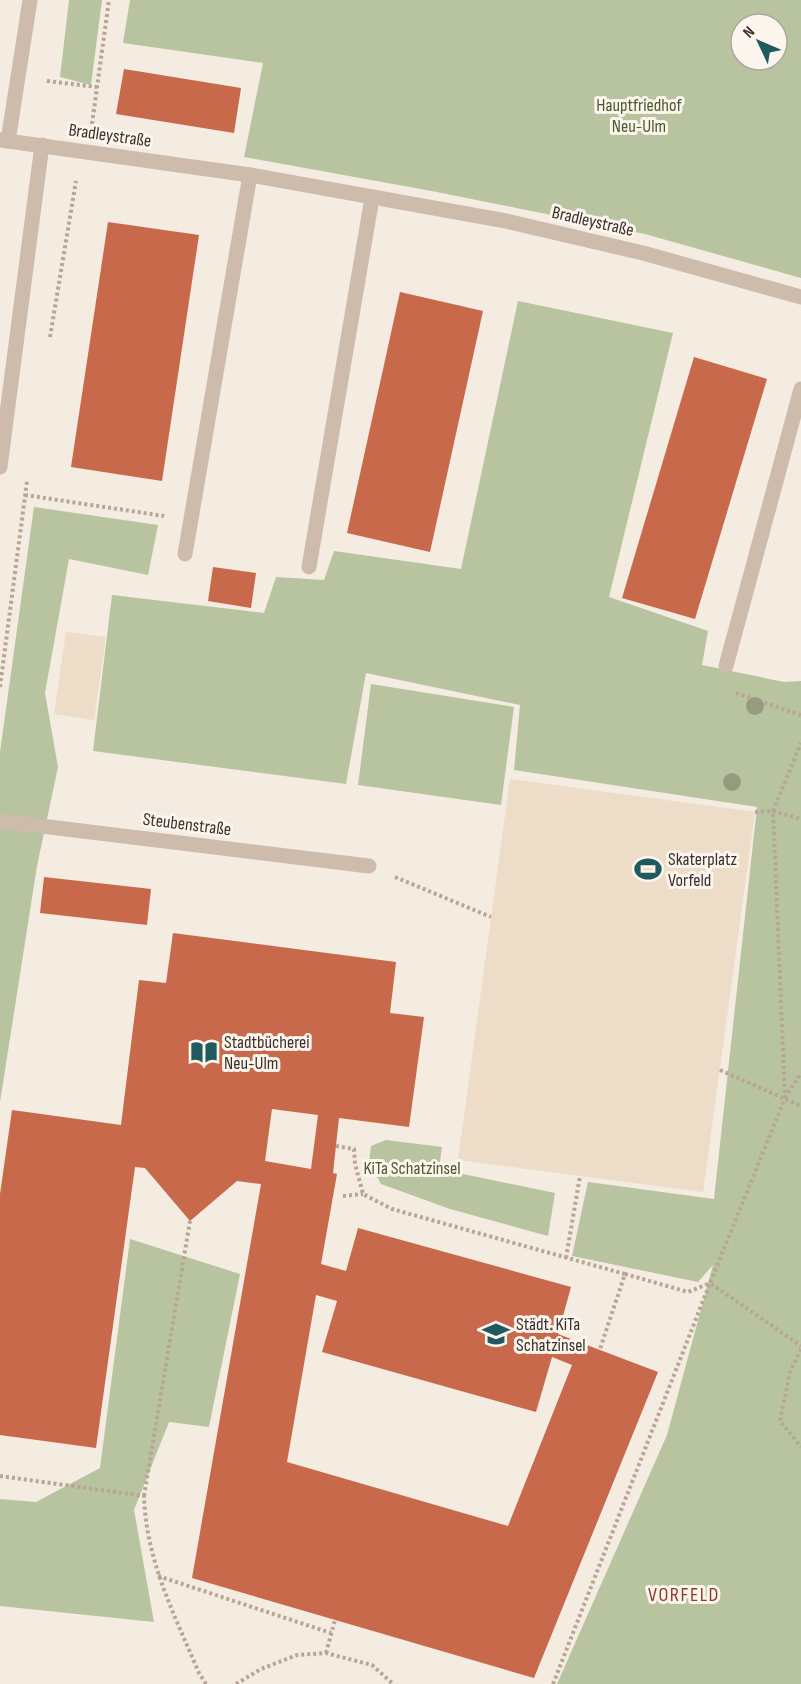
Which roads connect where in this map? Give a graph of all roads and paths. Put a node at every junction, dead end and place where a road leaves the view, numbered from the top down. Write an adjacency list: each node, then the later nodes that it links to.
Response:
1 (30, 0): 3 (street)
2 (109, 0): 5 (path)
3 (4, 141): 4 (street, Bradleystraße)
4 (42, 146): 5 (street, Bradleystraße); 10 (street)
5 (90, 152): 6 (street, Bradleystraße)
6 (250, 176): 7 (street, Bradleystraße); 12 (street)
7 (372, 198): 8 (street, Bradleystraße); 14 (street)
8 (801, 297)
9 (801, 389): 15 (street)
10 (0, 467)
11 (25, 495): 12 (path)
12 (191, 521): 13 (street)
13 (185, 554)
14 (309, 567)
15 (726, 666): 16 (path)
16 (801, 715)
17 (801, 743): 18 (path)
18 (773, 811): 19 (path); 20 (path); 26 (path)
19 (755, 812)
20 (801, 819)
21 (0, 820): 22 (street, Steubenstraße)
22 (369, 866): 23 (path)
23 (491, 916)
24 (720, 1070): 26 (path)
25 (801, 1073): 26 (path)
26 (785, 1098): 27 (path); 35 (path)
27 (801, 1106)
28 (336, 1146): 30 (path)
29 (580, 1176): 33 (path)
30 (363, 1194): 31 (path); 33 (path)
31 (343, 1196)
32 (190, 1221): 40 (path)
33 (566, 1258): 34 (path)
34 (624, 1274): 35 (path); 37 (path)
35 (710, 1283): 36 (path); 48 (path)
36 (801, 1348): 38 (path)
37 (600, 1349)
38 (801, 1447)
39 (0, 1476): 40 (path)
40 (144, 1496): 41 (path)
41 (157, 1575): 43 (path); 45 (path)
42 (335, 1620): 43 (path)
43 (331, 1633): 44 (path)
44 (326, 1653): 46 (path); 47 (path)
45 (206, 1684)
46 (236, 1684)
47 (393, 1684)
48 (553, 1684)

